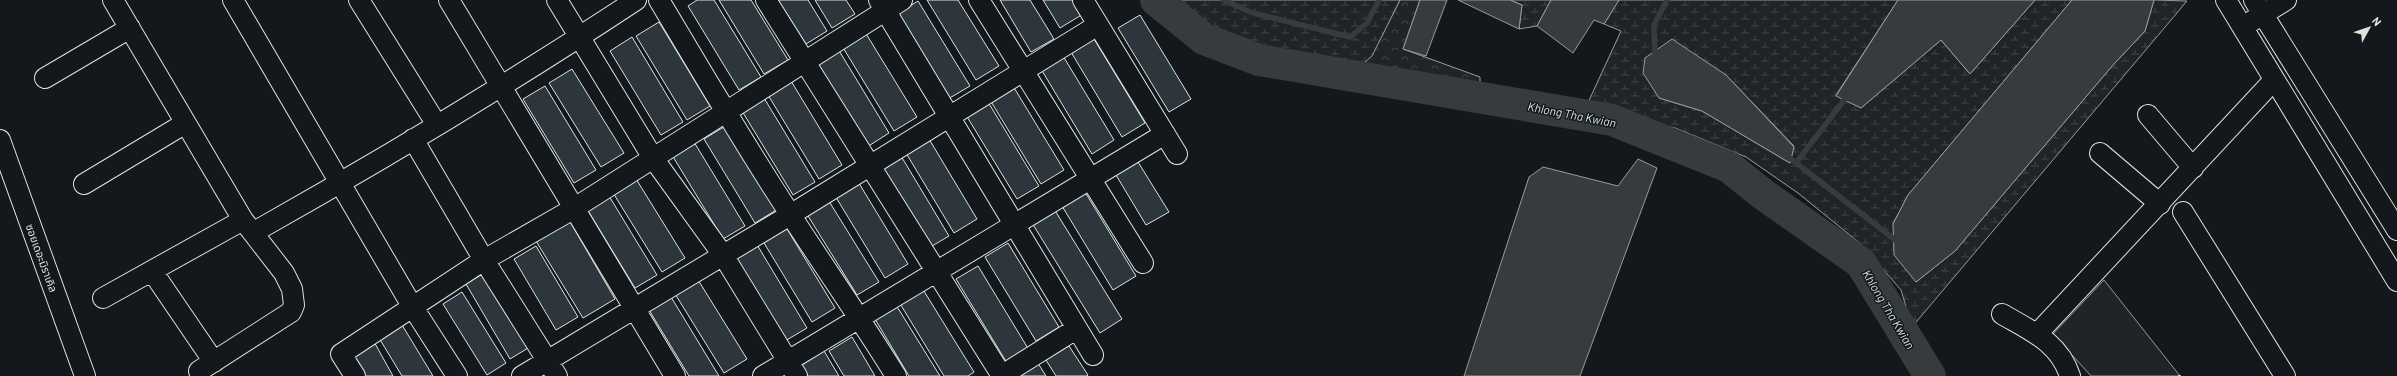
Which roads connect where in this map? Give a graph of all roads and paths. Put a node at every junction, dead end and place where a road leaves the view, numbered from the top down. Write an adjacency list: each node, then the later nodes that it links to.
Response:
1 (113, 0): 17 (street)
2 (233, 0): 39 (street)
3 (359, 0): 28 (street)
4 (449, 0): 23 (street)
5 (557, 0): 18 (street)
6 (636, 0): 18 (street)
7 (659, 0): 24 (street)
8 (766, 0): 19 (street)
9 (979, 0): 20 (street)
10 (1083, 0): 15 (street)
11 (2226, 0): 16 (street)
12 (2286, 0): 14 (street)
13 (889, 3): 19 (street); 26 (street)
14 (2258, 7): 16 (street); 45 (street)
15 (1098, 25): 20 (street); 29 (street)
16 (2244, 27): 22 (street)
17 (130, 28): 21 (street); 27 (street)
18 (579, 38): 23 (street); 34 (street)
19 (804, 61): 24 (street); 35 (street)
20 (1023, 70): 26 (street); 37 (street)
21 (45, 78)
22 (2274, 80): 36 (street); 47 (street)
23 (500, 87): 28 (street); 41 (street)
24 (725, 112): 34 (street); 43 (street)
25 (2148, 115): 36 (street)
26 (950, 116): 35 (street); 44 (street)
27 (184, 124): 38 (street); 46 (street)
28 (436, 125): 30 (street)
29 (1165, 134): 33 (street); 37 (street)
30 (414, 139): 39 (street); 49 (street)
31 (0, 140): 64 (street, ซอยเดอะมิราเคิล)
32 (2100, 153): 40 (street)
33 (1177, 154)
34 (653, 158): 41 (street); 48 (street)
35 (868, 165): 43 (street); 52 (street)
36 (2193, 168): 40 (street)
37 (1090, 178): 44 (street); 50 (street)
38 (84, 184)
39 (340, 184): 46 (street); 55 (street)
40 (2160, 204): 60 (street)
41 (573, 209): 49 (street); 56 (street)
42 (2183, 212): 73 (street)
43 (790, 215): 48 (street); 58 (street)
44 (1015, 225): 52 (street); 59 (street)
45 (2394, 225): 47 (street)
46 (249, 226): 51 (street); 51 (street)
47 (2367, 234): 53 (street)
48 (722, 255): 56 (street); 63 (street)
49 (484, 260): 55 (street); 62 (street)
50 (1143, 263)
51 (152, 271): 54 (street)
52 (938, 271): 58 (street); 71 (street)
53 (2397, 281)
54 (103, 298)
55 (412, 306): 65 (street); 66 (street)
56 (633, 309): 62 (street); 68 (street)
57 (2002, 314): 60 (street)
58 (861, 318): 63 (street); 70 (street)
59 (1076, 328): 61 (street); 71 (street)
60 (2037, 334): 72 (street)
61 (1093, 355)
62 (552, 368): 67 (street)
63 (793, 369): 69 (street)
64 (85, 376)
65 (355, 376)
66 (457, 376)
67 (522, 376)
68 (675, 376)
69 (764, 376)
70 (896, 376)
71 (1002, 376)
72 (2070, 376)
73 (2285, 376)

